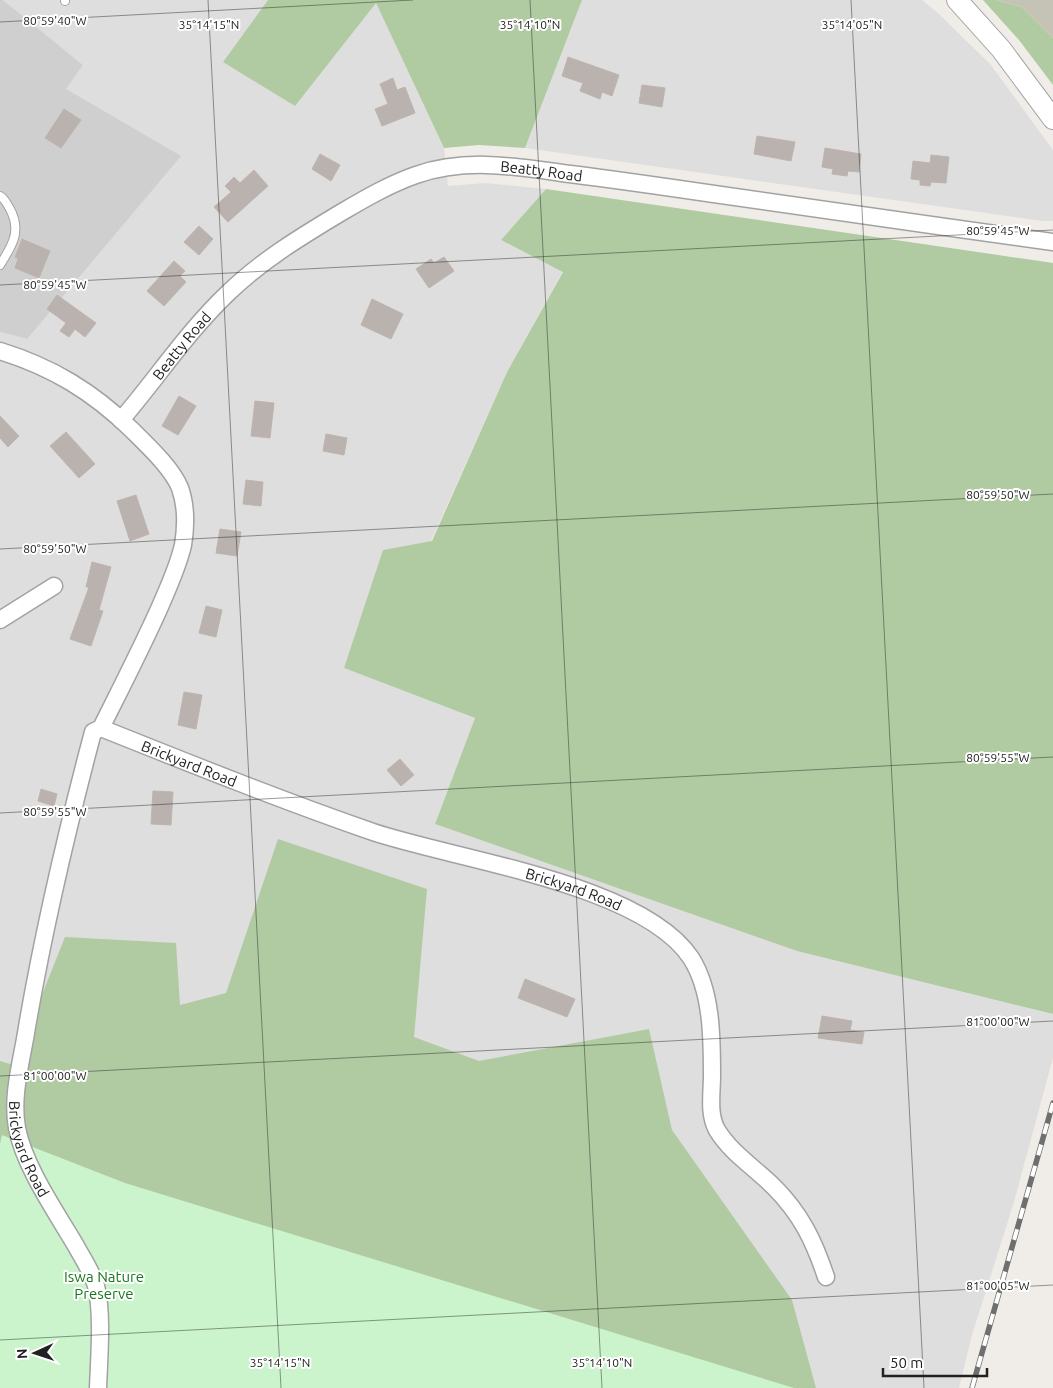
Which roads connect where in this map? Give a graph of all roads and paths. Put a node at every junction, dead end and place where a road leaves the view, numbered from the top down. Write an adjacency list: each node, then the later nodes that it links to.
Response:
1 (957, 0): 2 (street)
2 (1053, 119)
3 (0, 196): 5 (lane)
4 (1053, 242): 7 (street, Beatty Road)
5 (0, 265)
6 (0, 351): 7 (street, Brickyard Road)
7 (121, 420): 10 (street, Brickyard Road)
8 (54, 586): 9 (street)
9 (0, 620)
10 (101, 728): 11 (street, Brickyard Road); 12 (street, Brickyard Road)
11 (826, 1277)
12 (98, 1388)

